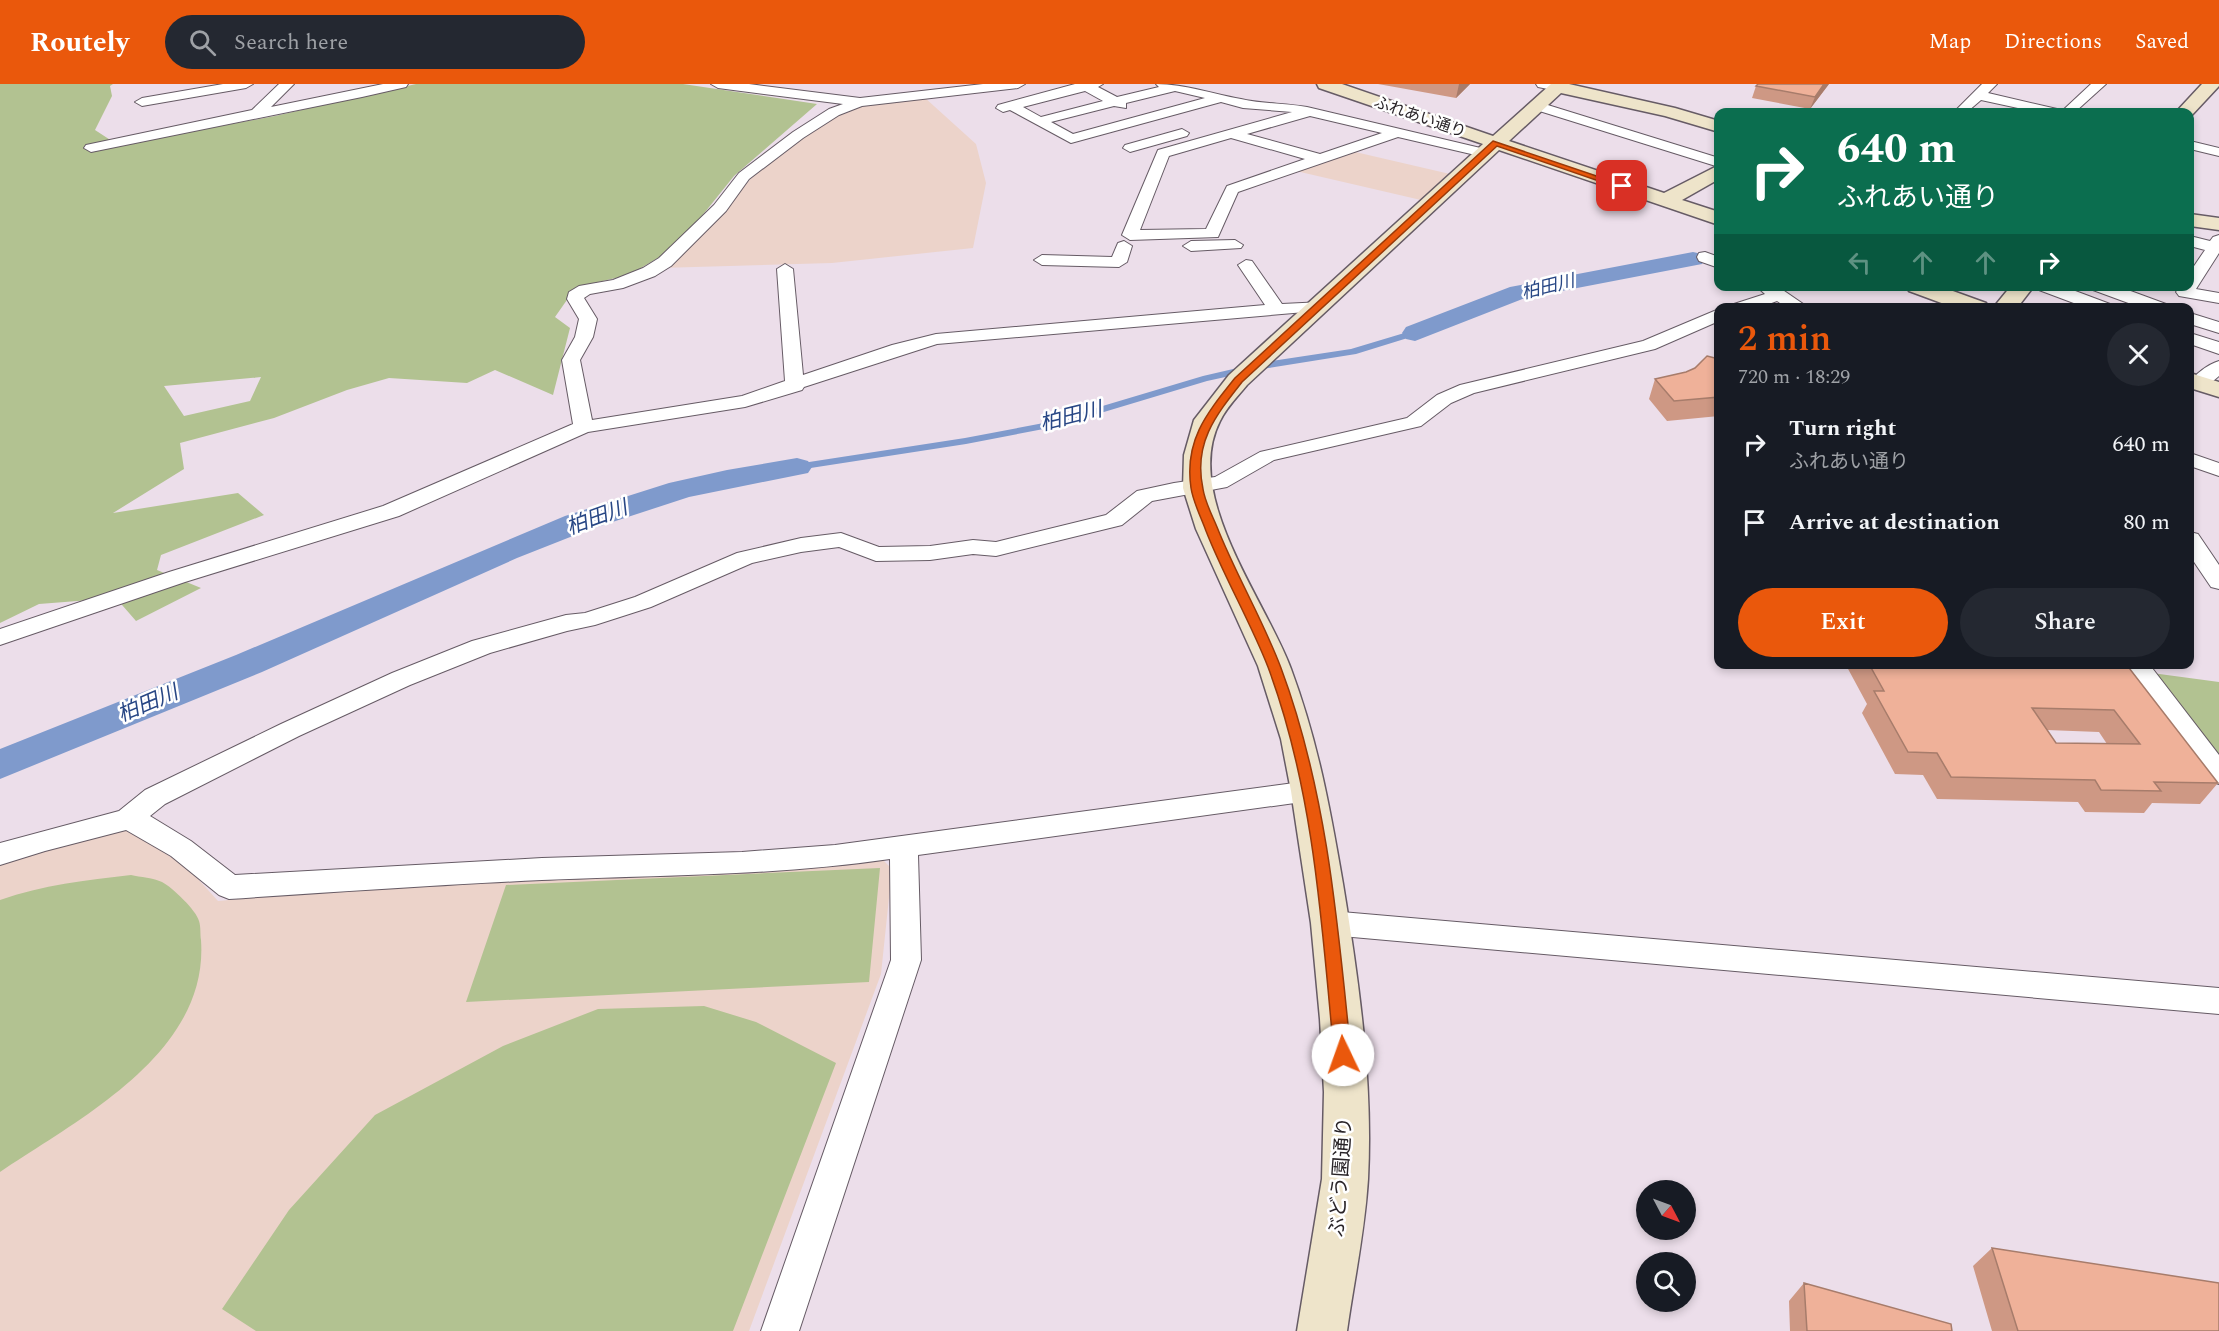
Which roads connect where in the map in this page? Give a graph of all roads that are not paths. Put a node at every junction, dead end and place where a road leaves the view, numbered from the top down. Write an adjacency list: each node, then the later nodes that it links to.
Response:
1 (246, 84): 22 (street)
2 (286, 84): 17 (street)
3 (401, 84): 34 (street)
4 (718, 84): 23 (street)
5 (1018, 84): 23 (street)
6 (1206, 84): 15 (street)
7 (1325, 84): 45 (street, ふれあい通り)
8 (1990, 84): 18 (street)
9 (2099, 84): 30 (street)
10 (2212, 84): 31 (street)
11 (1088, 85): 21 (street); 25 (street)
12 (1168, 85): 15 (street); 21 (street)
13 (1554, 85): 24 (street); 27 (street, ぶどう園通り)
14 (140, 87): 22 (street)
15 (1192, 91): 20 (street)
16 (1650, 92): 24 (street)
17 (274, 95): 19 (street); 34 (street)
18 (1977, 95): 28 (street); 29 (street)
19 (250, 99)
20 (1219, 99): 26 (street); 35 (street)
21 (1115, 101): 35 (street); 36 (street)
22 (142, 102): 39 (street)
23 (860, 102): 89 (street)
24 (1637, 105): 37 (street)
25 (1012, 106): 32 (street); 36 (street)
26 (1278, 106): 33 (street); 40 (street)
27 (1538, 106): 45 (street, ぶどう園通り); 48 (street)
28 (1964, 108)
29 (2034, 108)
30 (2072, 108)
31 (2189, 108)
32 (995, 110)
33 (1309, 112): 38 (street); 41 (street)
34 (255, 115): 39 (street)
35 (1148, 118): 36 (street); 40 (street)
36 (1040, 121)
37 (1714, 126)
38 (1396, 133): 45 (street); 47 (street)
39 (147, 134): 43 (street)
40 (1180, 134): 44 (street)
41 (1231, 134): 47 (street); 54 (street)
42 (2194, 146): 46 (street)
43 (91, 148)
44 (1130, 148)
45 (1490, 148): 50 (street, ふれあい通り); 75 (street, ぶどう園通り)
46 (2219, 152)
47 (1321, 159): 54 (street)
48 (1714, 162)
49 (1714, 174): 50 (street)
50 (1665, 201): 51 (street, ふれあい通り)
51 (1714, 217)
52 (2194, 221): 53 (street)
53 (2219, 224)
54 (1127, 239): 55 (street); 58 (street)
55 (1235, 245)
56 (2194, 245): 57 (street)
57 (2208, 257): 61 (street)
58 (1042, 260)
59 (1246, 265): 76 (street)
60 (785, 269): 88 (street)
61 (2194, 279)
62 (2194, 290): 68 (street)
63 (1771, 291): 69 (street); 70 (street)
64 (1931, 291): 71 (street)
65 (2019, 291): 72 (street)
66 (2058, 291): 73 (street)
67 (2114, 291): 74 (street)
68 (2219, 298)
69 (1749, 303)
70 (1792, 303)
71 (1964, 303)
72 (2008, 303)
73 (2091, 303)
74 (2146, 303)
75 (1317, 306): 76 (street); 92 (street, ぶどう園通り)
76 (1276, 308): 81 (street)
77 (1069, 309): 81 (street)
78 (1015, 315): 83 (street)
79 (1714, 316): 92 (street)
80 (2194, 319): 82 (street)
81 (1130, 321): 83 (street)
82 (2219, 328)
83 (936, 339): 88 (street)
84 (2194, 339): 85 (street)
85 (2219, 348)
86 (2219, 367): 87 (street)
87 (2203, 384)
88 (795, 386): 89 (street)
89 (583, 427): 96 (street)
90 (2194, 461): 91 (street)
91 (2219, 470)
92 (1197, 488): 99 (street, ぶどう園通り); 100 (street)
93 (2194, 545): 95 (street)
94 (2194, 579): 95 (street)
95 (2219, 582)
96 (0, 637)
97 (2138, 669): 98 (street)
98 (2219, 774)
99 (1309, 791): 101 (street); 103 (street, ぶどう園通り)
100 (128, 819): 101 (street); 102 (street)
101 (904, 847): 105 (street)
102 (0, 854)
103 (1330, 923): 104 (street); 106 (street, ぶどう園通り)
104 (2212, 1003)
105 (780, 1331)
106 (1322, 1331)

